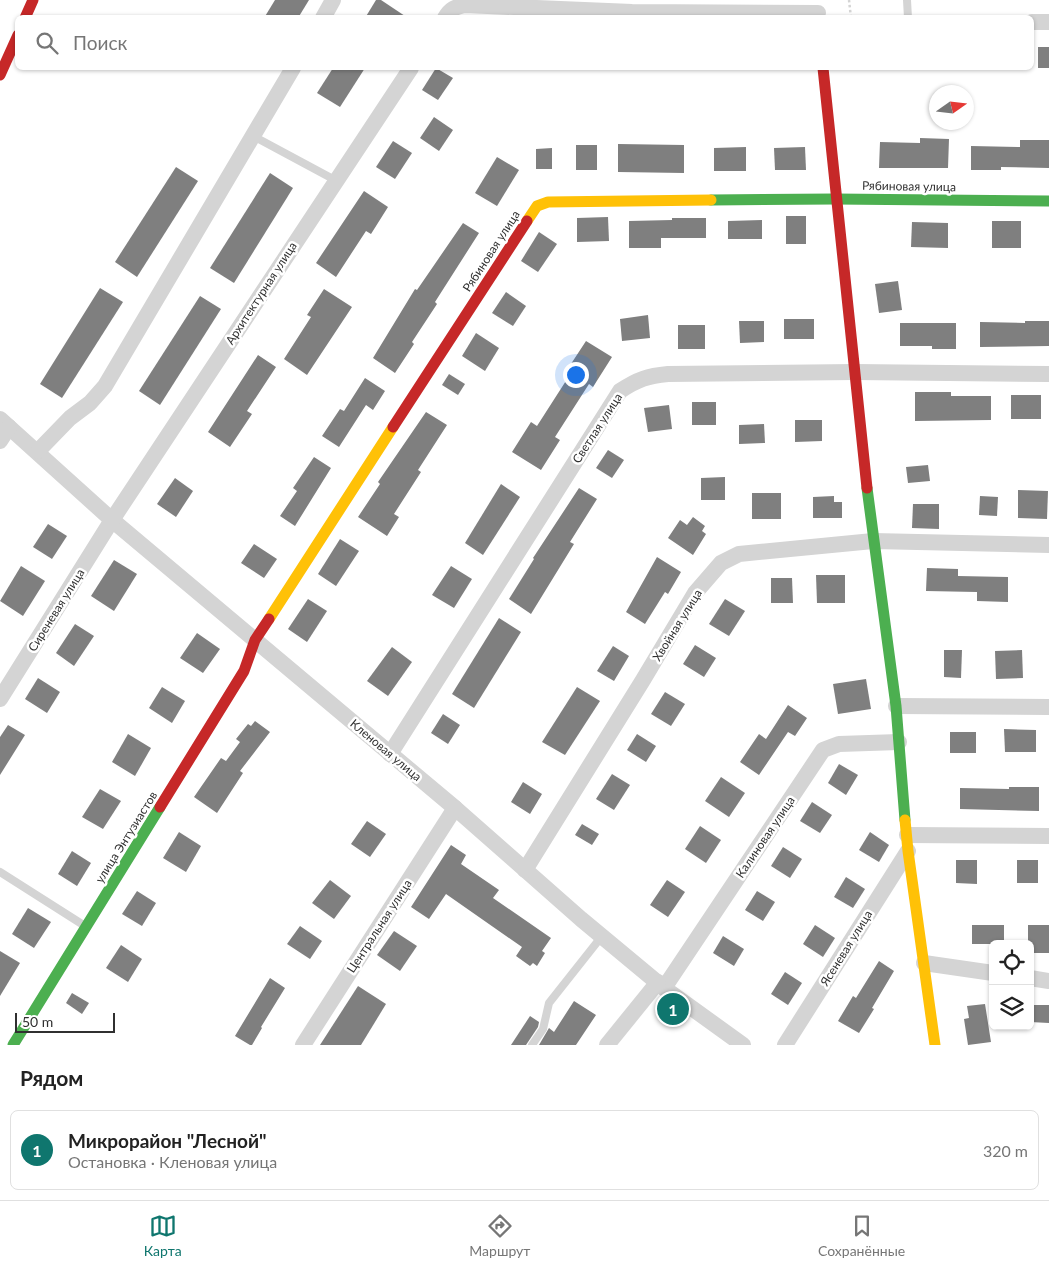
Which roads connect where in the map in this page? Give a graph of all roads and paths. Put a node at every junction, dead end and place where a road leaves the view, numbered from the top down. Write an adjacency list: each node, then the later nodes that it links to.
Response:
1 (33, 0): 8 (street)
2 (333, 0): 9 (street)
3 (849, 0): 11 (path)
4 (907, 0): 12 (lane)
5 (465, 2): 6 (street); 10 (street)
6 (548, 4): 7 (street)
7 (818, 10)
8 (26, 15)
9 (325, 15)
10 (446, 15)
11 (851, 15)
12 (908, 15)
13 (1034, 22): 14 (street)
14 (1049, 22)
15 (15, 39): 19 (street)
16 (292, 70): 20 (street)
17 (410, 70): 21 (street, Архитектурная улица)
18 (822, 70): 22 (street)
19 (0, 75)
20 (253, 136): 21 (lane); 28 (street)
21 (335, 180): 29 (street, Архитектурная улица)
22 (835, 199): 23 (street, Рябиновая улица); 24 (street); 32 (street, Рябиновая улица)
23 (1049, 202)
24 (855, 372): 25 (street, Светлая улица); 30 (street); 37 (street, Светлая улица)
25 (1049, 374)
26 (5, 423): 27 (street); 28 (street, Кленовая улица)
27 (0, 441)
28 (38, 451): 29 (street, Кленовая улица)
29 (112, 520): 32 (street, Кленовая улица); 33 (street, Сиреневая улица)
30 (873, 541): 31 (street, Хвойная улица); 34 (street); 41 (street, Хвойная улица)
31 (1049, 545)
32 (255, 640): 37 (street, Кленовая улица); 43 (street, улица Энтузиастов)
33 (0, 699)
34 (896, 706): 35 (street); 36 (street)
35 (1049, 707)
36 (899, 742): 40 (street); 49 (street, Калиновая улица)
37 (390, 754): 38 (street, Кленовая улица)
38 (455, 808): 41 (street, Кленовая улица); 51 (street, Центральная улица)
39 (1049, 836): 40 (street)
40 (908, 843): 45 (street); 55 (street, Ясеневая улица)
41 (525, 870): 44 (street, Кленовая улица)
42 (0, 872): 43 (lane)
43 (86, 926): 50 (street, улица Энтузиастов)
44 (602, 936): 49 (street, Кленовая улица); 52 (lane)
45 (924, 963): 46 (street); 56 (street)
46 (989, 972)
47 (1034, 979): 48 (street)
48 (1049, 981)
49 (661, 985): 53 (street); 54 (street, Кленовая улица)
50 (13, 1045)
51 (303, 1045)
52 (532, 1045)
53 (607, 1045)
54 (743, 1045)
55 (785, 1045)
56 (935, 1045)

